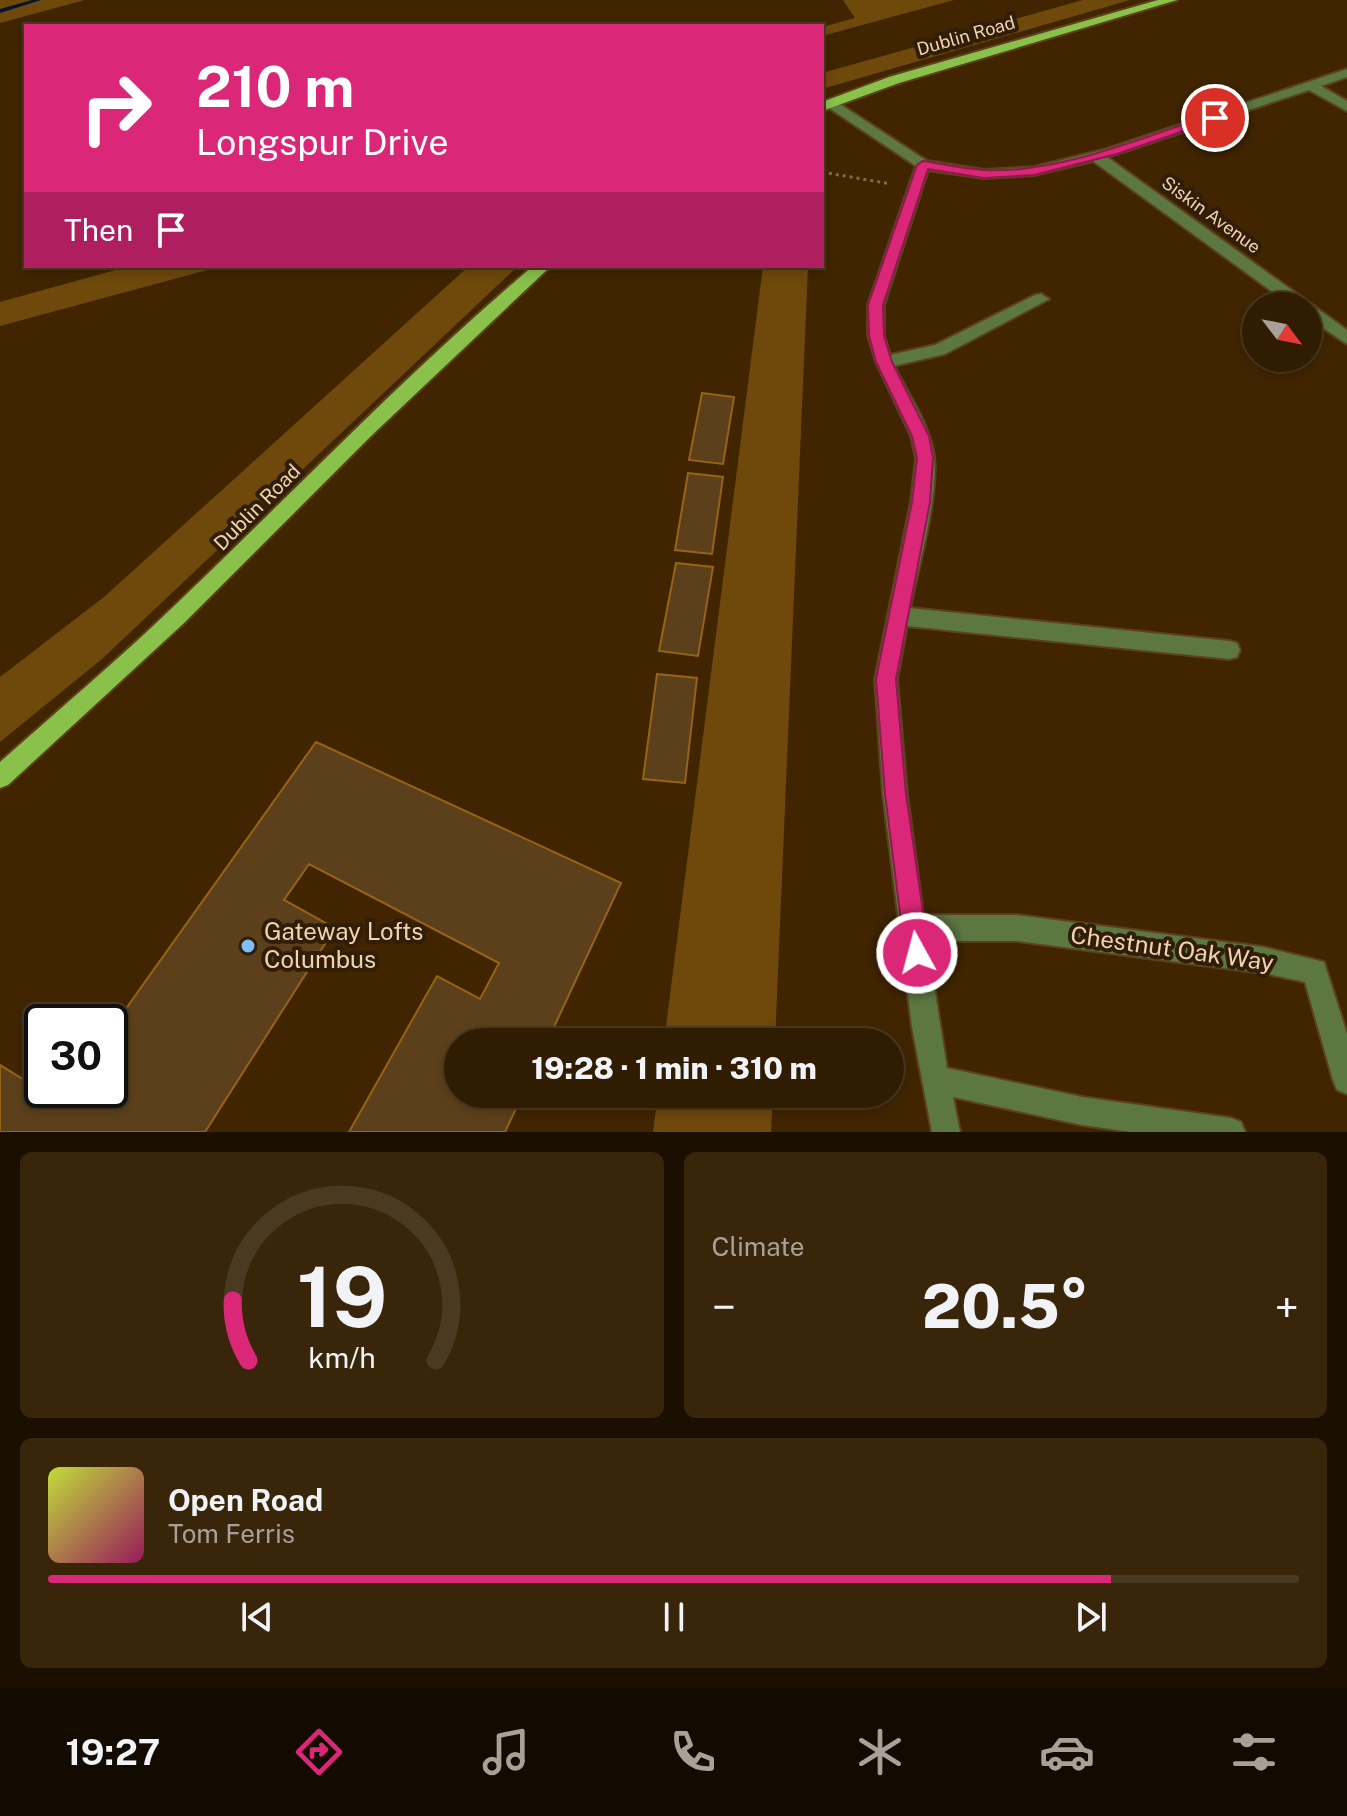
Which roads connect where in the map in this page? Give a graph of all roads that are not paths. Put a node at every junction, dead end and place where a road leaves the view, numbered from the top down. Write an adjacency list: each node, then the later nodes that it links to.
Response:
1 (1171, 0): 4 (main road, Dublin Road)
2 (1347, 73): 3 (street)
3 (1310, 85): 5 (street); 6 (street)
4 (826, 106): 7 (street)
5 (1347, 107)
6 (1096, 156): 7 (street); 9 (street, Siskin Avenue)
7 (923, 165): 13 (street)
8 (541, 268): 16 (main road, Dublin Road)
9 (1284, 292)
10 (1041, 299): 13 (street)
11 (1322, 320): 12 (street)
12 (1347, 338)
13 (884, 362): 14 (street)
14 (898, 616): 15 (street); 17 (street)
15 (1229, 650)
16 (0, 777)
17 (914, 928): 18 (street); 19 (street, Chestnut Oak Way)
18 (935, 1079): 20 (street); 21 (street)
19 (1347, 1080)
20 (946, 1132)
21 (1231, 1132)

